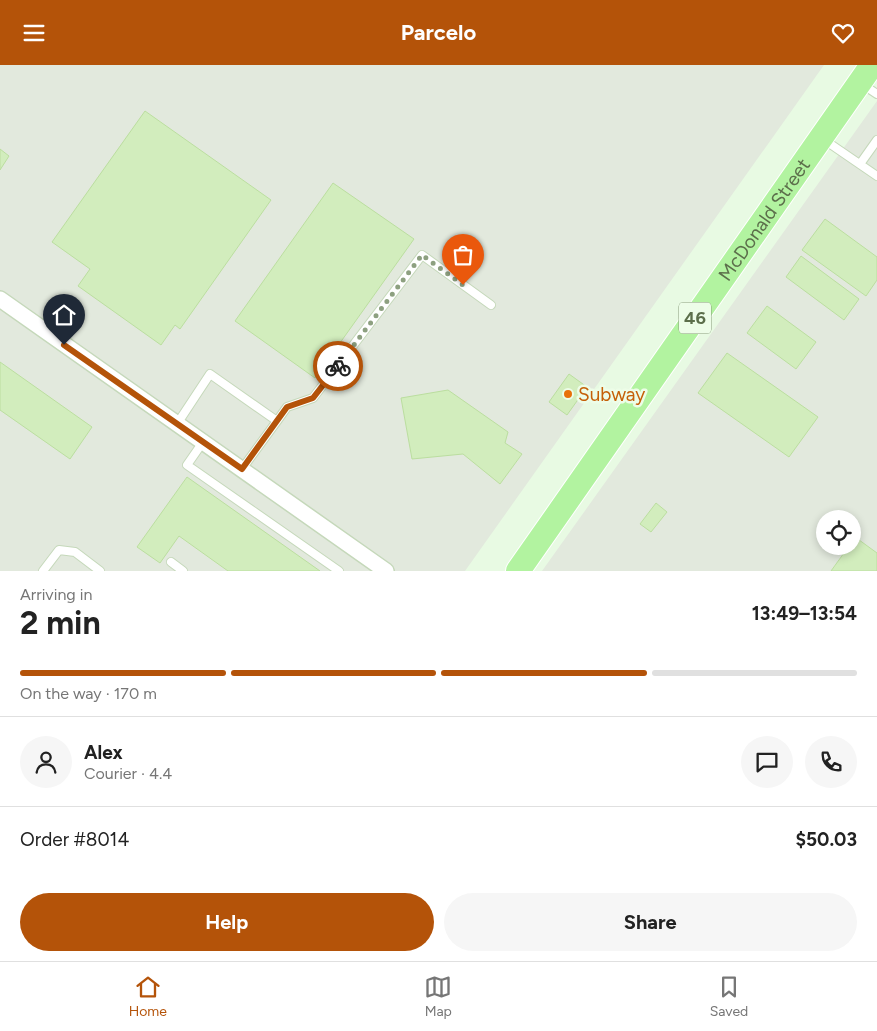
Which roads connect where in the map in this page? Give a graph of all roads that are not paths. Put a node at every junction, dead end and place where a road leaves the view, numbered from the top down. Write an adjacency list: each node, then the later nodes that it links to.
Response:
1 (870, 81): 2 (main road, McDonald Street / 46)
2 (821, 138): 4 (lane); 18 (main road, McDonald Street / 46)
3 (877, 140): 4 (lane)
4 (860, 164): 5 (lane)
5 (877, 176)
6 (0, 299): 9 (street)
7 (491, 305): 8 (lane)
8 (277, 421): 9 (lane); 11 (lane)
9 (177, 424): 10 (street)
10 (203, 442): 11 (street); 16 (lane)
11 (242, 469): 17 (street)
12 (171, 563): 15 (lane)
13 (43, 571): 14 (lane)
14 (100, 571)
15 (183, 571)
16 (339, 571)
17 (386, 571)
18 (518, 571)

